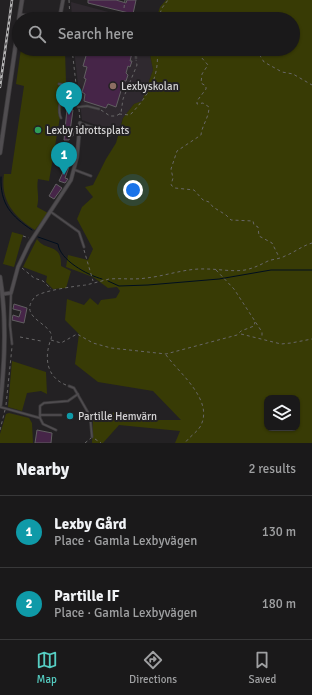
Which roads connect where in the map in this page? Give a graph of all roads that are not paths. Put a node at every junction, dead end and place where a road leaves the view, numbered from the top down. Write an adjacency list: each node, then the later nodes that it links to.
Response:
1 (22, 0): 3 (street)
2 (63, 0): 4 (street)
3 (21, 12)
4 (61, 12)
5 (14, 56): 14 (street)
6 (60, 84): 7 (lane)
7 (65, 85): 8 (lane); 11 (lane)
8 (76, 86)
9 (78, 107): 10 (lane)
10 (99, 108)
11 (62, 118)
12 (80, 123): 13 (lane); 15 (street)
13 (110, 135)
14 (0, 153)
15 (75, 170): 16 (lane); 17 (street)
16 (91, 176)
17 (50, 212): 18 (lane); 20 (street)
18 (84, 247)
19 (0, 277): 21 (street)
20 (11, 293): 21 (street); 22 (lane)
21 (3, 294): 25 (street)
22 (12, 344)
23 (69, 386): 24 (lane)
24 (78, 394): 26 (lane); 29 (lane)
25 (0, 406): 26 (lane)
26 (40, 416): 27 (lane); 28 (lane)
27 (61, 416)
28 (56, 430)
29 (92, 437)

